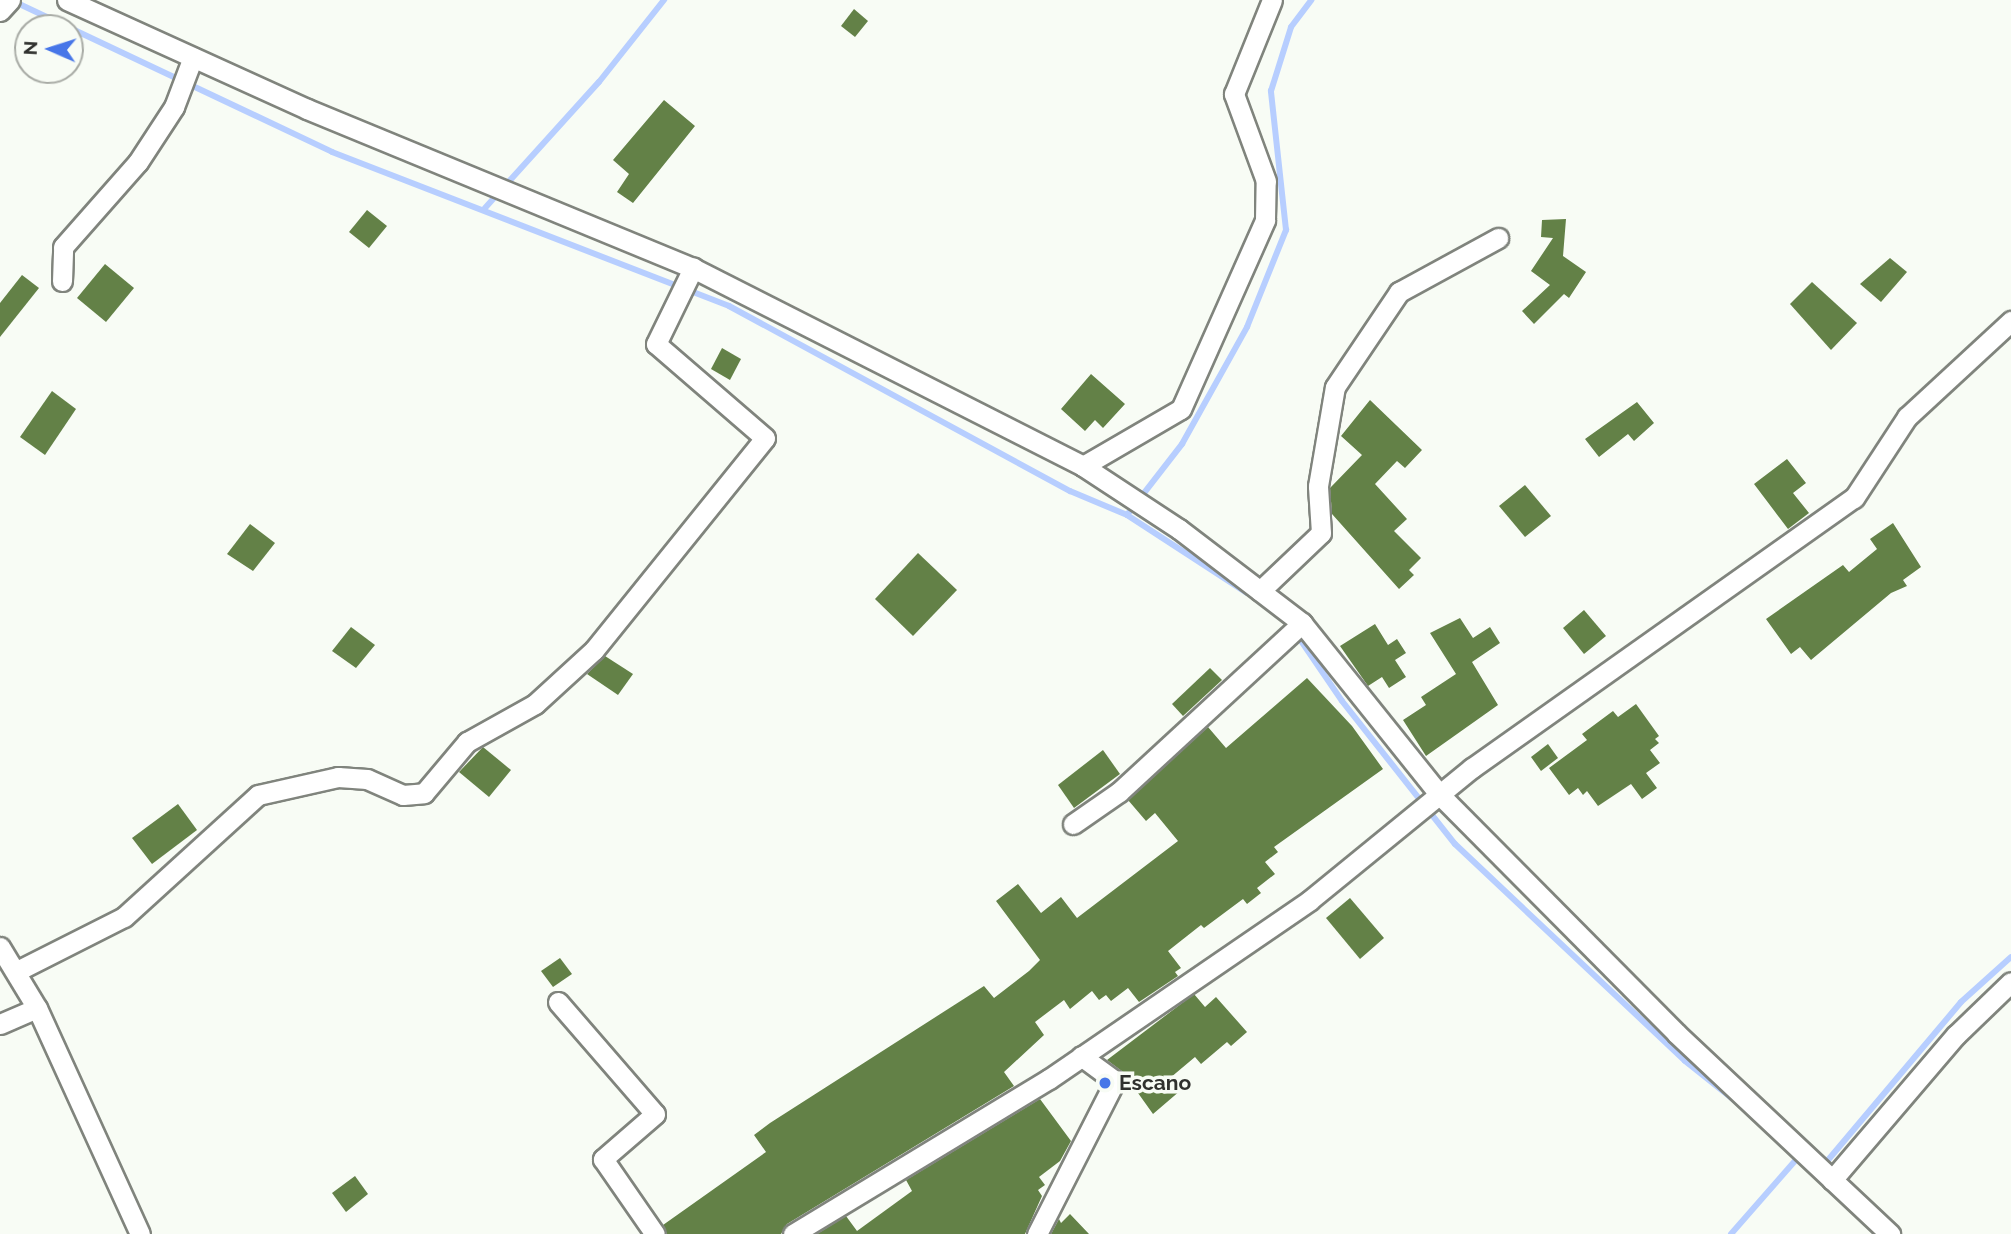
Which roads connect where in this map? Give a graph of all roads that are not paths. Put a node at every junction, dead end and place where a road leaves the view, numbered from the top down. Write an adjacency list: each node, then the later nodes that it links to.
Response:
1 (10, 0): 4 (street)
2 (67, 0): 5 (street)
3 (1272, 0): 10 (street)
4 (0, 11)
5 (193, 57): 7 (street); 8 (street)
6 (1498, 239): 11 (street)
7 (693, 268): 10 (street); 16 (street)
8 (62, 281)
9 (2011, 321): 13 (street)
10 (1083, 466): 11 (street)
11 (1260, 591): 12 (street)
12 (1302, 623): 13 (street); 14 (street)
13 (1438, 793): 21 (street); 22 (street)
14 (1073, 824)
15 (0, 947): 16 (street)
16 (17, 971): 19 (street)
17 (2011, 982): 22 (street)
18 (558, 1002): 24 (street)
19 (37, 1008): 20 (street); 23 (street)
20 (0, 1024)
21 (1081, 1055): 25 (street); 26 (street)
22 (1832, 1180): 27 (street)
23 (140, 1234)
24 (655, 1234)
25 (793, 1234)
26 (1037, 1234)
27 (1889, 1234)

